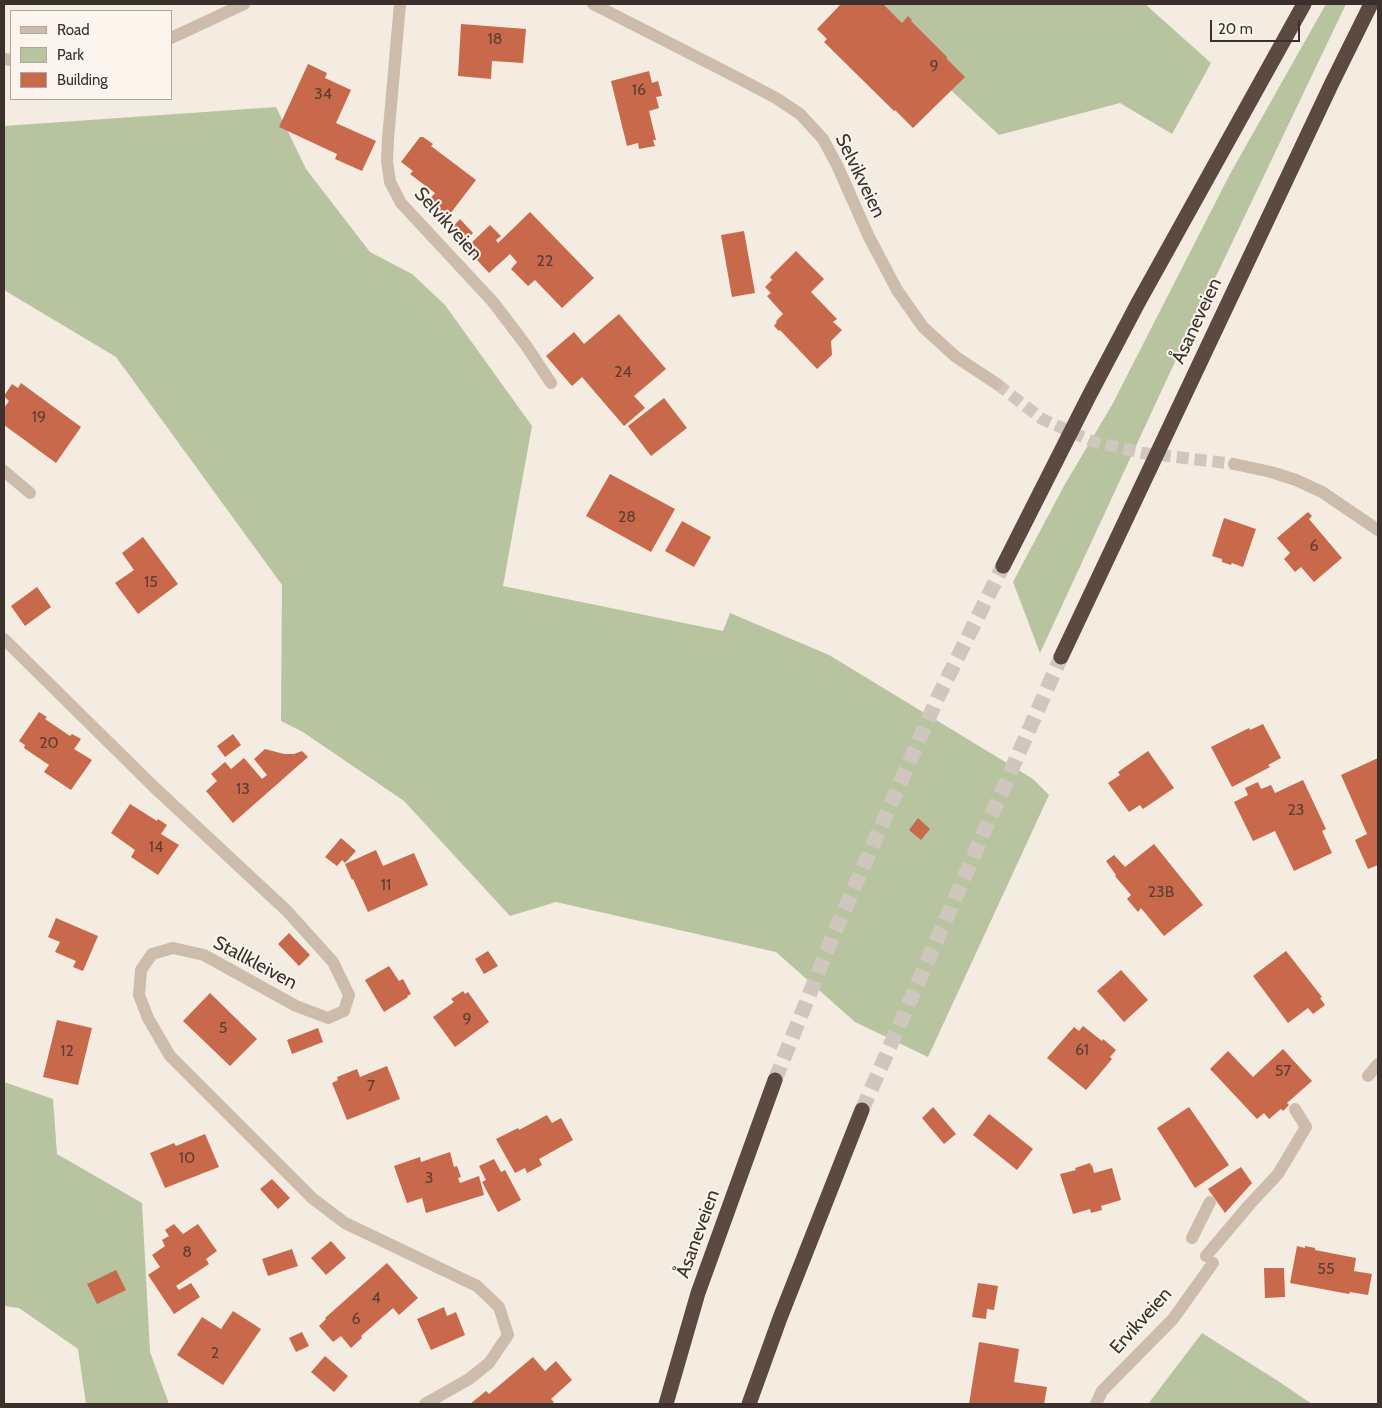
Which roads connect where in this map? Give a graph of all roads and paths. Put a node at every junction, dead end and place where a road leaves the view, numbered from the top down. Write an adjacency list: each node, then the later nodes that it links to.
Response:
1 (244, 4): 6 (street)
2 (400, 4): 7 (street, Selvikveien)
3 (593, 4): 8 (street, Selvikveien)
4 (1304, 4): 13 (highway)
5 (1371, 4): 15 (highway, Åsaneveien)
6 (172, 38)
7 (551, 383)
8 (997, 384)
9 (1234, 464): 12 (street)
10 (4, 471): 11 (street)
11 (30, 494)
12 (1378, 530)
13 (1003, 566)
14 (4, 639): 23 (street, Stallkleiven)
15 (1062, 657)
16 (1378, 1064): 17 (street)
17 (1368, 1076)
18 (775, 1080): 24 (highway, Åsaneveien)
19 (1295, 1109): 26 (street, Ervikveien)
20 (862, 1110): 25 (highway)
21 (1210, 1202): 22 (street)
22 (1192, 1238)
23 (424, 1404)
24 (666, 1404)
25 (749, 1404)
26 (1096, 1404)

